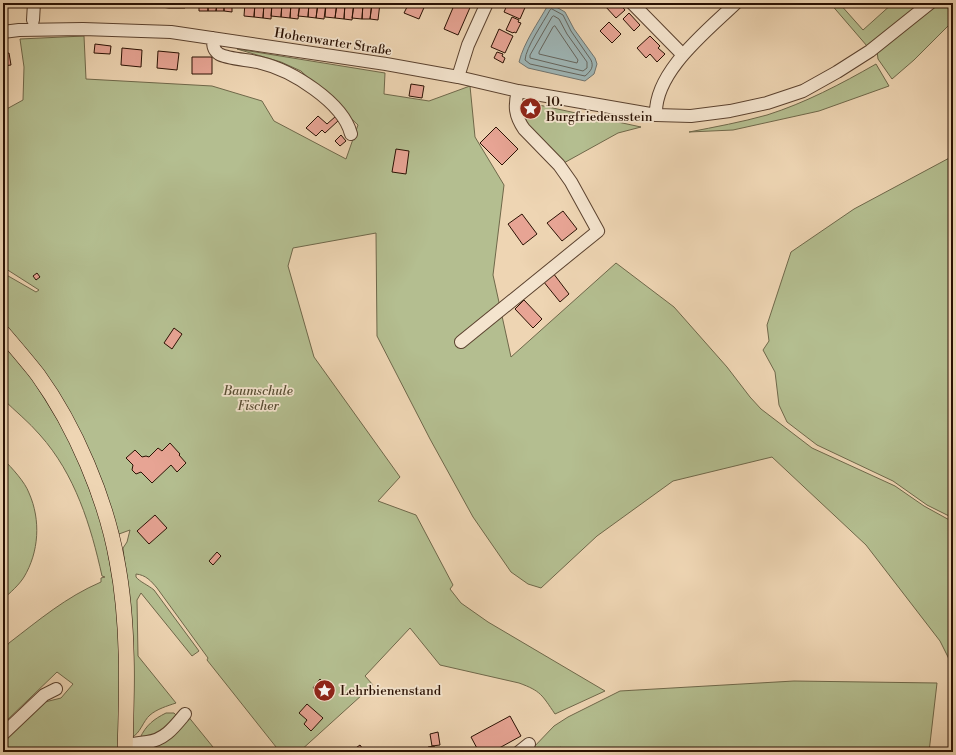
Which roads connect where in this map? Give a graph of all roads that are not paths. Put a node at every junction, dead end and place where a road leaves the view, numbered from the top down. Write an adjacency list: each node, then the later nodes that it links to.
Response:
1 (34, 3): 6 (street)
2 (487, 3): 10 (street)
3 (632, 3): 9 (street)
4 (736, 3): 9 (street)
5 (930, 3): 12 (street, Hohenwarter Straße)
6 (33, 20)
7 (3, 32): 8 (street, Hohenwarter Straße)
8 (213, 38): 10 (street, Hohenwarter Straße); 13 (street)
9 (683, 55): 12 (street)
10 (458, 77): 11 (street, Hohenwarter Straße)
11 (518, 91): 12 (street, Hohenwarter Straße); 15 (street)
12 (656, 115)
13 (351, 134)
14 (3, 333): 19 (main road)
15 (461, 342)
16 (56, 689): 18 (street)
17 (185, 714): 19 (street)
18 (3, 734)
19 (125, 749)

